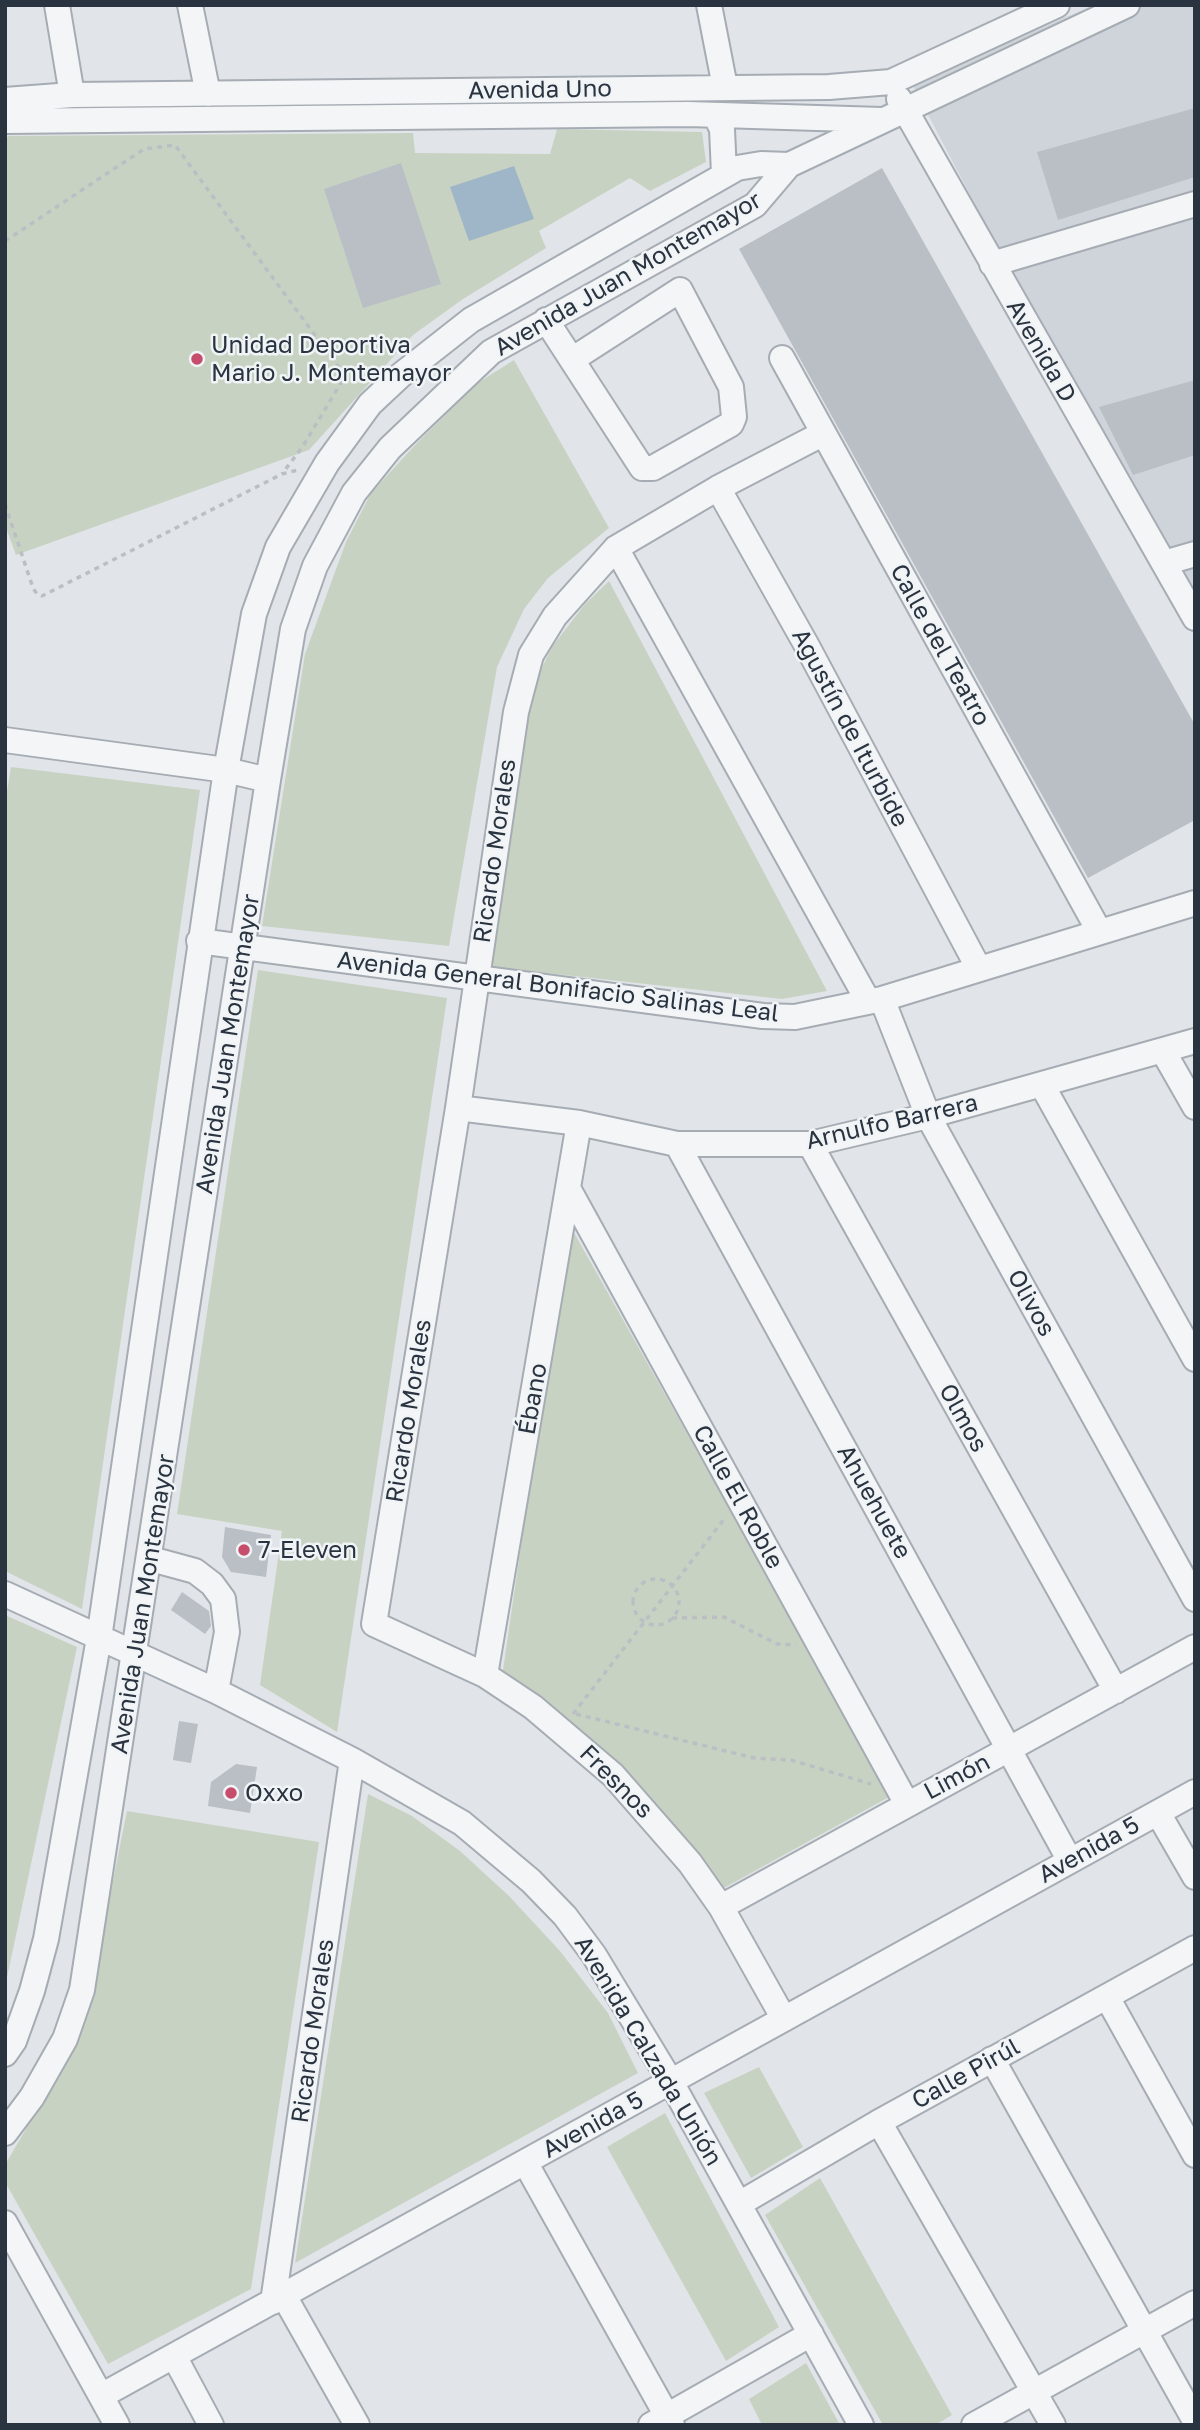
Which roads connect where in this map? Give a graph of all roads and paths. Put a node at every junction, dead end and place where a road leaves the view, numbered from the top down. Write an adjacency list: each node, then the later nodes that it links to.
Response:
1 (58, 5): 9 (street)
2 (190, 5): 8 (street)
3 (709, 5): 7 (street)
4 (1058, 5): 6 (street, Avenida Uno)
5 (1127, 5): 12 (street, Avenida Uno)
6 (891, 82): 7 (street, Avenida Uno); 12 (street, Avenida D)
7 (725, 87): 8 (street, Avenida Uno)
8 (208, 94): 9 (street, Avenida Uno)
9 (72, 95): 10 (street, Avenida Uno)
10 (5, 100)
11 (715, 115): 12 (street, Avenida Uno); 13 (street, Avenida Uno); 15 (street)
12 (896, 116): 14 (street, Avenida Juan Montemayor); 19 (street, Avenida D)
13 (5, 121)
14 (789, 165): 15 (street, Avenida Juan Montemayor); 18 (street, Avenida Juan Montemayor)
15 (724, 174): 21 (street, Avenida Juan Montemayor)
16 (1195, 204): 19 (street)
17 (5, 241): 28 (path)
18 (659, 258): 20 (street); 22 (street, Avenida Juan Montemayor)
19 (992, 264): 31 (street, Avenida D)
20 (680, 290): 25 (street); 25 (street)
21 (471, 320): 23 (street); 34 (street, Avenida Juan Montemayor)
22 (546, 320): 23 (street, Avenida Juan Montemayor); 25 (street)
23 (491, 352): 35 (street, Avenida Juan Montemayor)
24 (782, 358): 26 (street, Calle del Teatro)
25 (573, 359)
26 (822, 433): 27 (street, Ricardo Morales); 37 (street, Calle del Teatro)
27 (718, 488): 29 (street, Ricardo Morales); 40 (street, Agustín de Iturbide)
28 (5, 504)
29 (616, 548): 41 (street, Ricardo Morales); 42 (street, Olivos)
30 (1195, 554): 31 (street)
31 (1164, 564): 32 (street, Avenida D)
32 (1195, 618)
33 (5, 740): 34 (street)
34 (226, 770): 35 (street); 38 (street, Avenida Juan Montemayor)
35 (268, 780): 39 (street, Avenida Juan Montemayor)
36 (1195, 903): 37 (street, Avenida General Bonifacio Salinas Leal)
37 (1099, 931): 40 (street, Avenida General Bonifacio Salinas Leal)
38 (200, 941): 39 (street, Avenida General Bonifacio Salinas Leal); 62 (street, Avenida Juan Montemayor)
39 (242, 946): 41 (street, Avenida General Bonifacio Salinas Leal); 55 (street, Avenida Juan Montemayor)
40 (979, 969): 42 (street, Avenida General Bonifacio Salinas Leal)
41 (477, 979): 42 (street, Avenida General Bonifacio Salinas Leal); 46 (street, Ricardo Morales)
42 (874, 1000): 48 (street, Olivos)
43 (1195, 1041): 44 (street, Arnulfo Barrera)
44 (1163, 1051): 45 (street, Arnulfo Barrera); 47 (street)
45 (1042, 1085): 48 (street, Arnulfo Barrera); 53 (street)
46 (458, 1108): 49 (street, Arnulfo Barrera); 61 (street, Ricardo Morales)
47 (1195, 1108)
48 (928, 1116): 51 (street, Arnulfo Barrera); 58 (street, Olivos)
49 (579, 1123): 50 (street, Arnulfo Barrera); 52 (street, Ébano)
50 (677, 1144): 51 (street, Arnulfo Barrera); 70 (street, Ahuehuete)
51 (810, 1144): 68 (street, Olmos)
52 (569, 1190): 54 (street, Calle El Roble); 66 (street, Ébano)
53 (1195, 1359)
54 (740, 1500): 56 (path); 63 (street, Calle El Roble)
55 (150, 1559): 65 (street, Avenida Juan Montemayor); 67 (street)
56 (673, 1586): 59 (path); 60 (path); 60 (path)
57 (5, 1594): 62 (street, Avenida Calzada Unión)
58 (1195, 1599)
59 (672, 1618): 60 (path); 63 (path)
60 (645, 1622): 69 (path)
61 (374, 1624): 66 (street, Fresnos)
62 (99, 1638): 65 (street, Avenida Calzada Unión); 81 (street, Avenida Juan Montemayor)
63 (818, 1642): 73 (street, Calle El Roble)
64 (1195, 1647): 68 (street, Limón)
65 (135, 1654): 67 (street, Avenida Calzada Unión); 85 (street, Avenida Juan Montemayor)
66 (485, 1675): 69 (street, Fresnos)
67 (216, 1691): 71 (street, Avenida Calzada Unión)
68 (1116, 1691): 70 (street, Limón)
69 (568, 1722): 73 (path); 77 (street, Fresnos)
70 (1009, 1750): 73 (street, Limón); 75 (street, Ahuehuete)
71 (352, 1760): 83 (street, Avenida Calzada Unión); 90 (street, Ricardo Morales)
72 (1195, 1792): 74 (street, Avenida 5)
73 (904, 1799): 77 (street, Limón)
74 (1158, 1812): 75 (street, Avenida 5); 76 (street)
75 (1070, 1861): 80 (street, Avenida 5)
76 (1195, 1877)
77 (721, 1908): 80 (street, Fresnos)
78 (1195, 1948): 79 (street, Calle Pirúl)
79 (1107, 1997): 82 (street, Calle Pirúl); 86 (street)
80 (784, 2019): 83 (street, Avenida 5)
81 (5, 2054)
82 (992, 2059): 84 (street, Calle Pirúl); 92 (street)
83 (671, 2082): 87 (street, Avenida 5); 88 (street, Avenida Calzada Unión)
84 (879, 2122): 88 (street, Calle Pirúl); 95 (street)
85 (5, 2133)
86 (1195, 2155)
87 (525, 2162): 90 (street, Avenida 5); 98 (street)
88 (739, 2204): 93 (street, Avenida Calzada Unión)
89 (5, 2223): 96 (street)
90 (278, 2299): 94 (street, Avenida 5); 101 (street)
91 (1195, 2303): 92 (street)
92 (1144, 2332): 95 (street); 97 (street)
93 (811, 2334): 98 (street); 102 (street, Avenida Calzada Unión)
94 (174, 2356): 96 (street, Avenida 5); 100 (street)
95 (1034, 2391): 103 (street); 104 (street)
96 (101, 2396): 99 (street)
97 (1195, 2421)
98 (663, 2422)
99 (117, 2425)
100 (211, 2425)
101 (357, 2425)
102 (861, 2425)
103 (974, 2425)
104 (1053, 2425)

